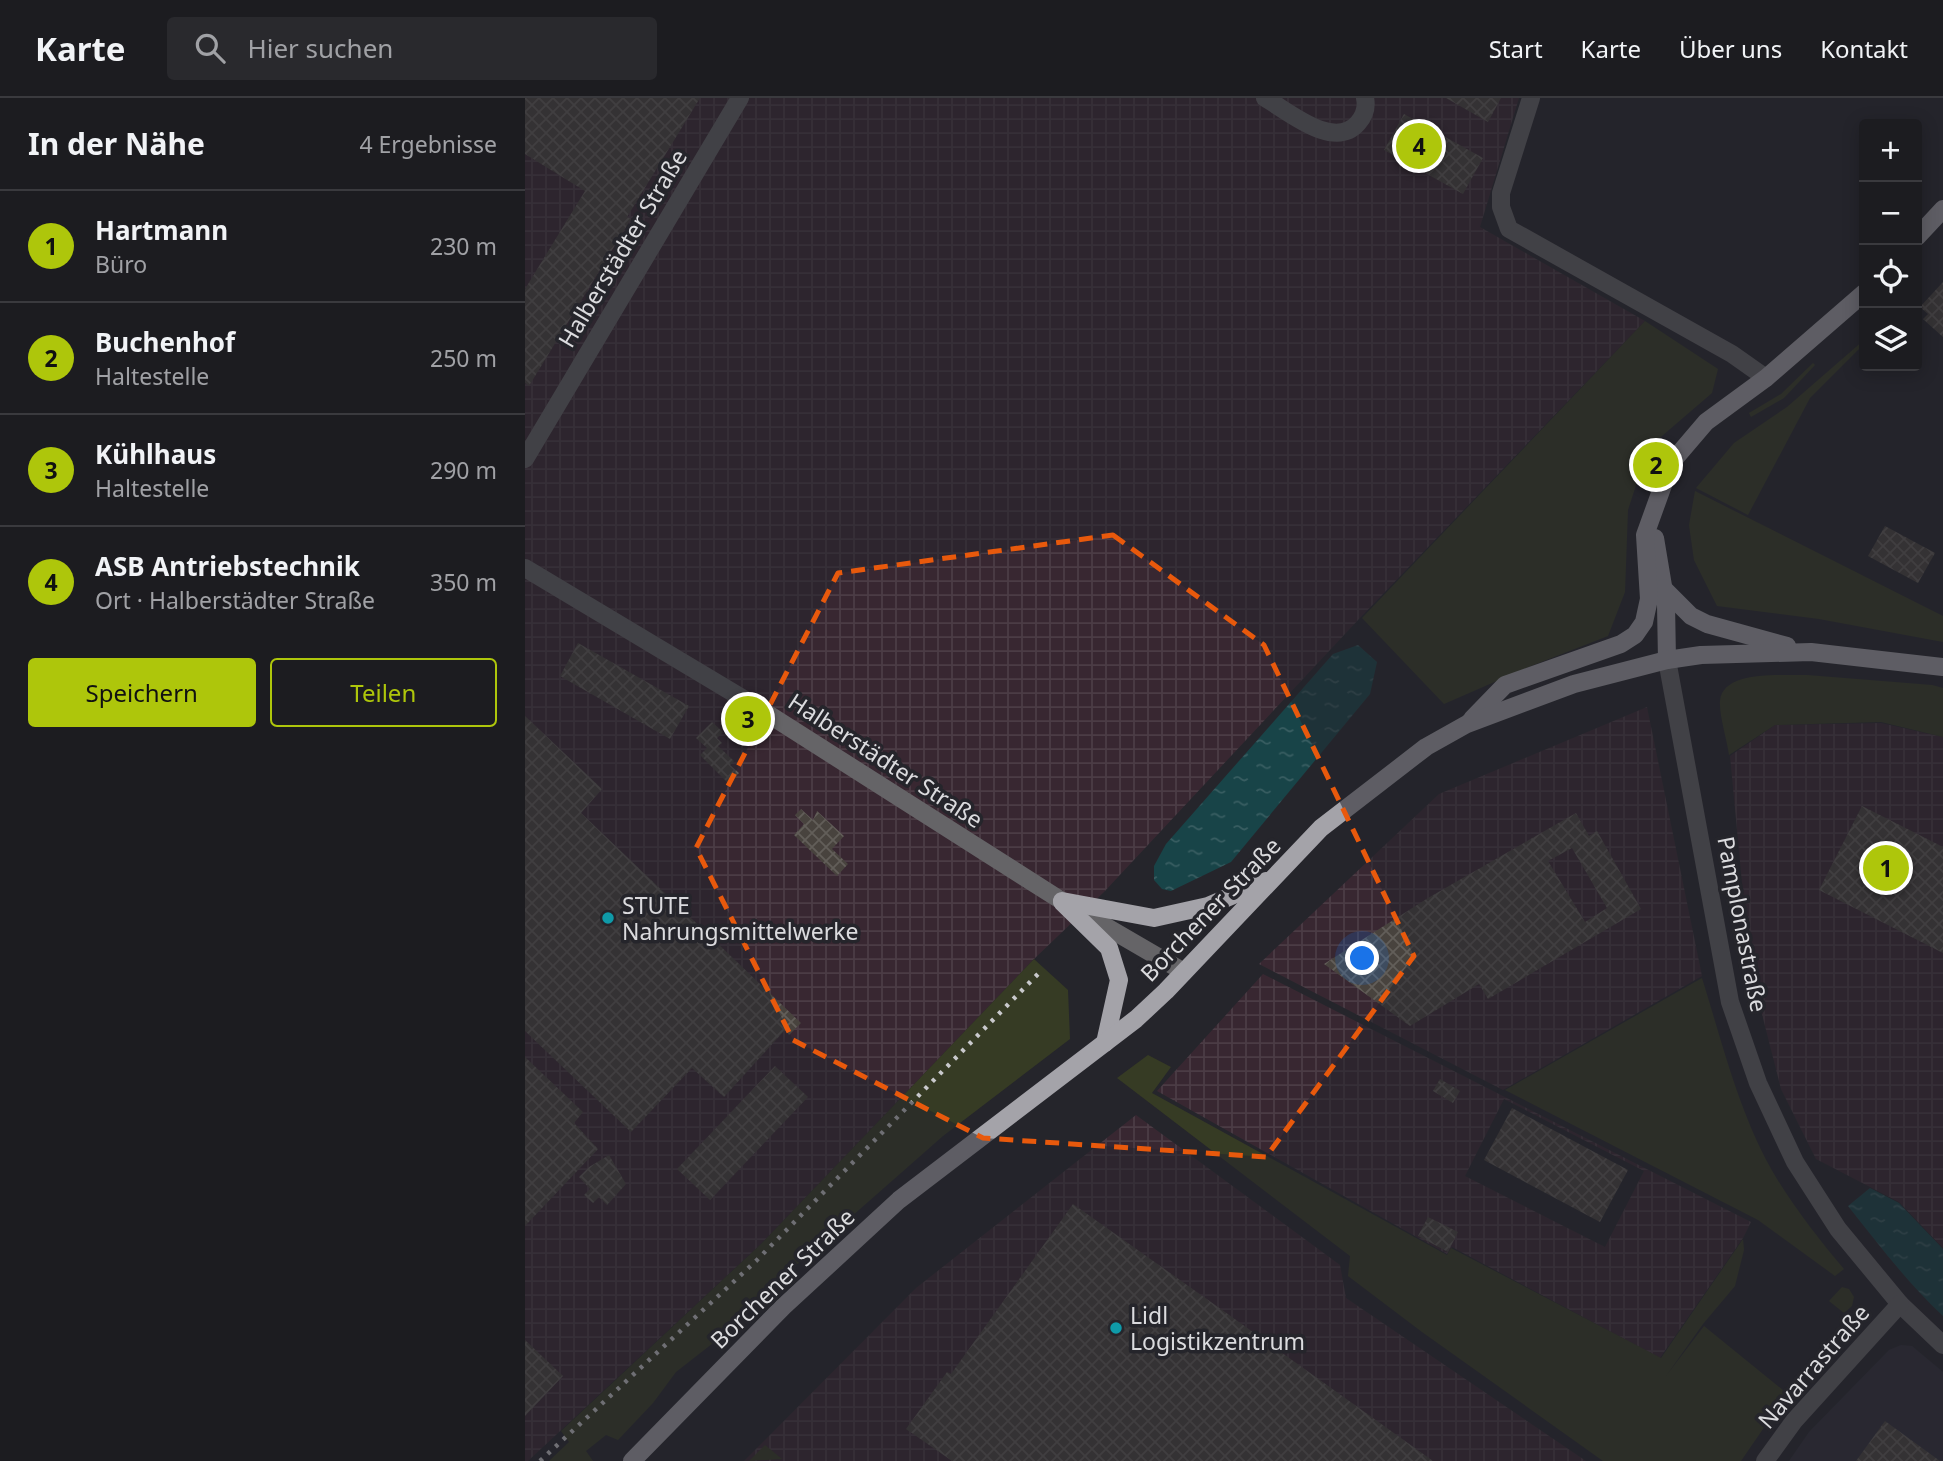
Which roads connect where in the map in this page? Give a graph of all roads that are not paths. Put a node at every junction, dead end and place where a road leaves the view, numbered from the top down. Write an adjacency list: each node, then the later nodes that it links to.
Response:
1 (740, 98): 9 (street, Halberstädter Straße)
2 (1365, 98): 4 (street)
3 (1531, 98): 8 (street)
4 (1269, 99)
5 (1943, 209): 6 (main road)
6 (1922, 232)
7 (1859, 297): 8 (main road)
8 (1766, 378): 10 (main road)
9 (525, 459)
10 (1653, 514): 12 (main road); 16 (main road)
11 (525, 568): 18 (street, Halberstädter Straße)
12 (1663, 588): 13 (main road); 14 (main road)
13 (1811, 652): 14 (main road, Borchener Straße); 15 (main road, Borchener Straße)
14 (1667, 660): 16 (main road, Borchener Straße); 21 (street, Pamplonastraße)
15 (1943, 667)
16 (1467, 724): 17 (main road, Borchener Straße)
17 (1272, 878): 18 (main road); 19 (main road, Borchener Straße)
18 (1062, 901): 19 (street, Halberstädter Straße); 20 (main road)
19 (1184, 972): 20 (main road, Borchener Straße)
20 (1105, 1043): 23 (main road, Borchener Straße)
21 (1900, 1304): 22 (street, Pamplonastraße); 24 (street, Navarrastraße)
22 (1943, 1345)
23 (632, 1461)
24 (1765, 1461)

